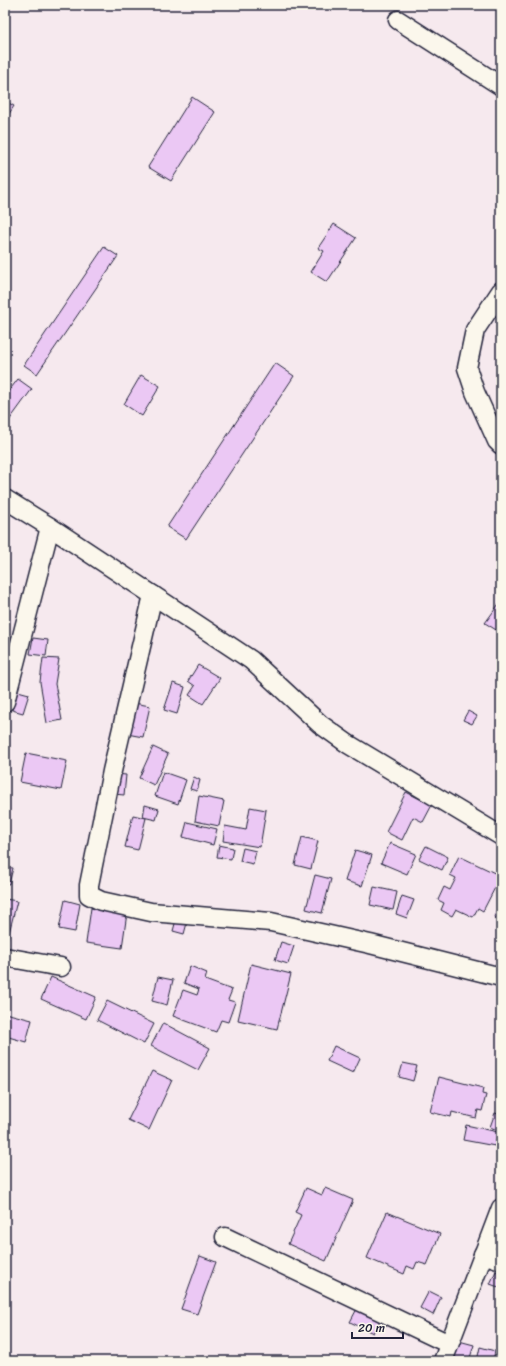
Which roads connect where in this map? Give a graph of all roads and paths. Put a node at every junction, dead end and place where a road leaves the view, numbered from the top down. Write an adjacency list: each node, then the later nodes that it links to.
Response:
1 (398, 20): 2 (street)
2 (501, 86)
3 (501, 291): 4 (street)
4 (501, 445)
5 (5, 499): 6 (street)
6 (50, 527): 7 (street); 8 (street)
7 (153, 595): 10 (street); 13 (street)
8 (9, 667): 9 (street)
9 (5, 702)
10 (501, 836)
11 (5, 957): 12 (street)
12 (61, 966)
13 (501, 977)
14 (501, 1208): 16 (street)
15 (225, 1237): 18 (street)
16 (483, 1254): 17 (street); 18 (street)
17 (501, 1260)
18 (449, 1344): 19 (street)
19 (443, 1361)

